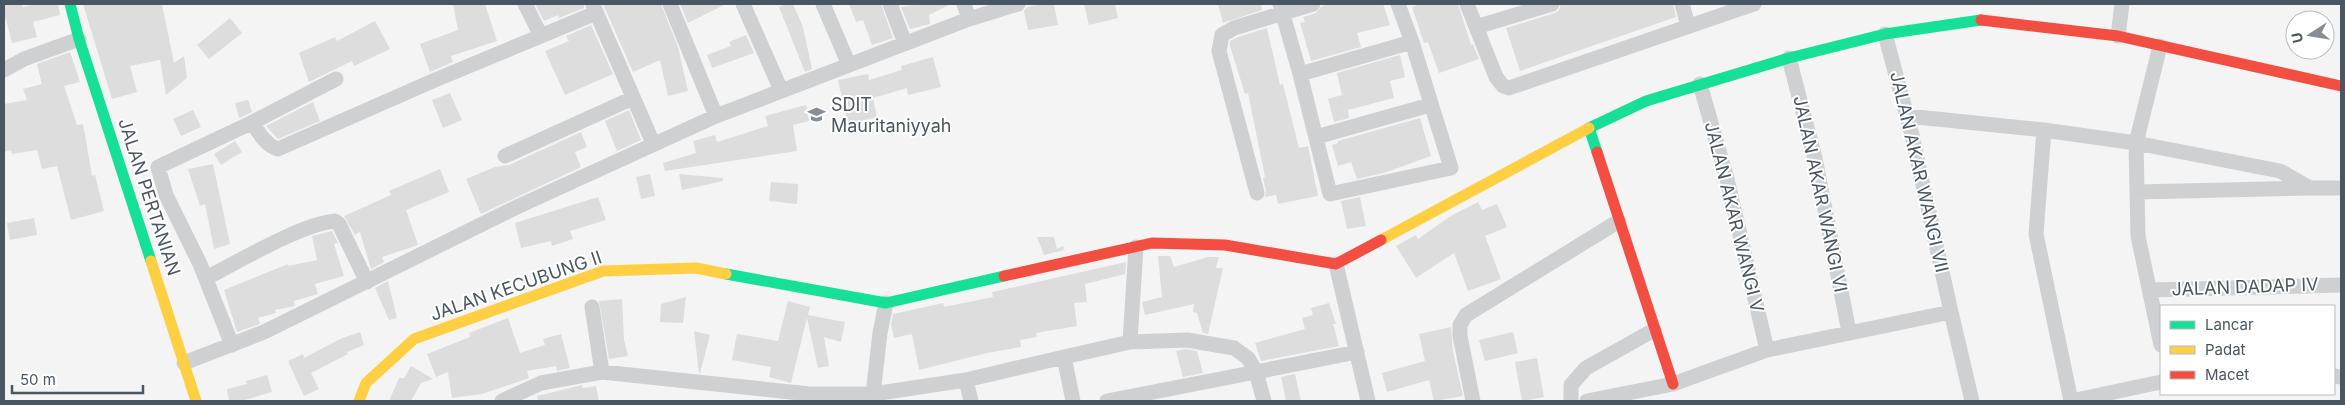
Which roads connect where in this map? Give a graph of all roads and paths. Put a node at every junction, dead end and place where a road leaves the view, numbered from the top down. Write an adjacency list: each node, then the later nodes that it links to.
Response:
1 (70, 4): 24 (street, JALAN PERTANIAN)
2 (525, 4): 22 (street)
3 (670, 4): 38 (street)
4 (743, 4): 35 (street)
5 (823, 4): 29 (street)
6 (890, 4): 26 (street)
7 (964, 4): 18 (street)
8 (1018, 4): 18 (street)
9 (1312, 4): 16 (street)
10 (1398, 4): 25 (street)
11 (1467, 4): 20 (street)
12 (1552, 4): 20 (street)
13 (1682, 4): 19 (street)
14 (1754, 4): 19 (street)
15 (2122, 4): 23 (street)
16 (1282, 8): 31 (street); 50 (street)
17 (594, 9): 22 (street); 36 (street)
18 (969, 18): 26 (street)
19 (1688, 25): 20 (street)
20 (1476, 27)
21 (1885, 34): 23 (street); 28 (street); 39 (street, JALAN AKAR WANGI VII)
22 (541, 36): 40 (street)
23 (2118, 36): 27 (street)
24 (79, 39): 30 (street); 69 (street, JALAN PERTANIAN)
25 (1412, 42): 31 (street); 37 (street)
26 (905, 43): 29 (street)
27 (2160, 46): 34 (street); 45 (street)
28 (1789, 58): 33 (street); 62 (street, JALAN AKAR WANGI VI)
29 (849, 65): 35 (street)
30 (4, 70)
31 (1300, 74): 43 (street)
32 (336, 79): 40 (street)
33 (1700, 84): 41 (street); 66 (street, JALAN AKAR WANGI V)
34 (2341, 86)
35 (781, 90): 38 (street)
36 (633, 98): 44 (street); 46 (street)
37 (1430, 105): 43 (street); 43 (street)
38 (716, 116): 44 (street)
39 (1907, 116): 42 (street); 60 (street, JALAN AKAR WANGI VII)
40 (253, 122): 54 (street)
41 (1589, 128): 51 (street); 53 (street)
42 (2044, 130): 45 (street); 89 (street)
43 (1316, 137)
44 (653, 143): 55 (street)
45 (2136, 143): 47 (street); 49 (street)
46 (505, 156)
47 (2310, 188): 48 (street); 49 (street)
48 (2341, 188)
49 (2137, 192): 57 (street)
50 (1257, 193)
51 (1619, 221): 61 (street); 85 (street)
52 (1136, 247): 53 (street, JALAN KECUBUNG II); 58 (street, JALAN KECUBUNG II); 64 (street)
53 (1336, 264): 67 (street)
54 (206, 278): 55 (street); 65 (street)
55 (367, 282): 65 (street)
56 (2341, 285): 57 (street, JALAN DADAP IV)
57 (2150, 290): 63 (street)
58 (886, 303): 76 (street); 78 (street, JALAN KECUBUNG II)
59 (592, 307): 70 (street)
60 (1951, 312): 62 (street); 88 (street, JALAN AKAR WANGI VII)
61 (1654, 330): 74 (street); 86 (street)
62 (1849, 332): 66 (street)
63 (2160, 340)
64 (1130, 342): 68 (street); 71 (street)
65 (232, 345): 69 (street)
66 (1767, 350): 74 (street)
67 (1357, 352): 71 (street); 84 (street)
68 (1064, 357): 72 (street); 81 (street)
69 (184, 363): 77 (street, JALAN PERTANIAN)
70 (602, 372): 76 (street); 79 (street)
71 (1256, 372): 75 (street); 83 (street)
72 (966, 380): 76 (street); 80 (street)
73 (2160, 382): 89 (street)
74 (1673, 384): 87 (street)
75 (1155, 396): 82 (street)
76 (874, 398)
77 (196, 401)
78 (360, 401)
79 (502, 401)
80 (971, 401)
81 (1073, 401)
82 (1107, 401)
83 (1264, 401)
84 (1368, 401)
85 (1473, 401)
86 (1571, 401)
87 (1587, 401)
88 (1972, 401)
89 (2071, 401)

